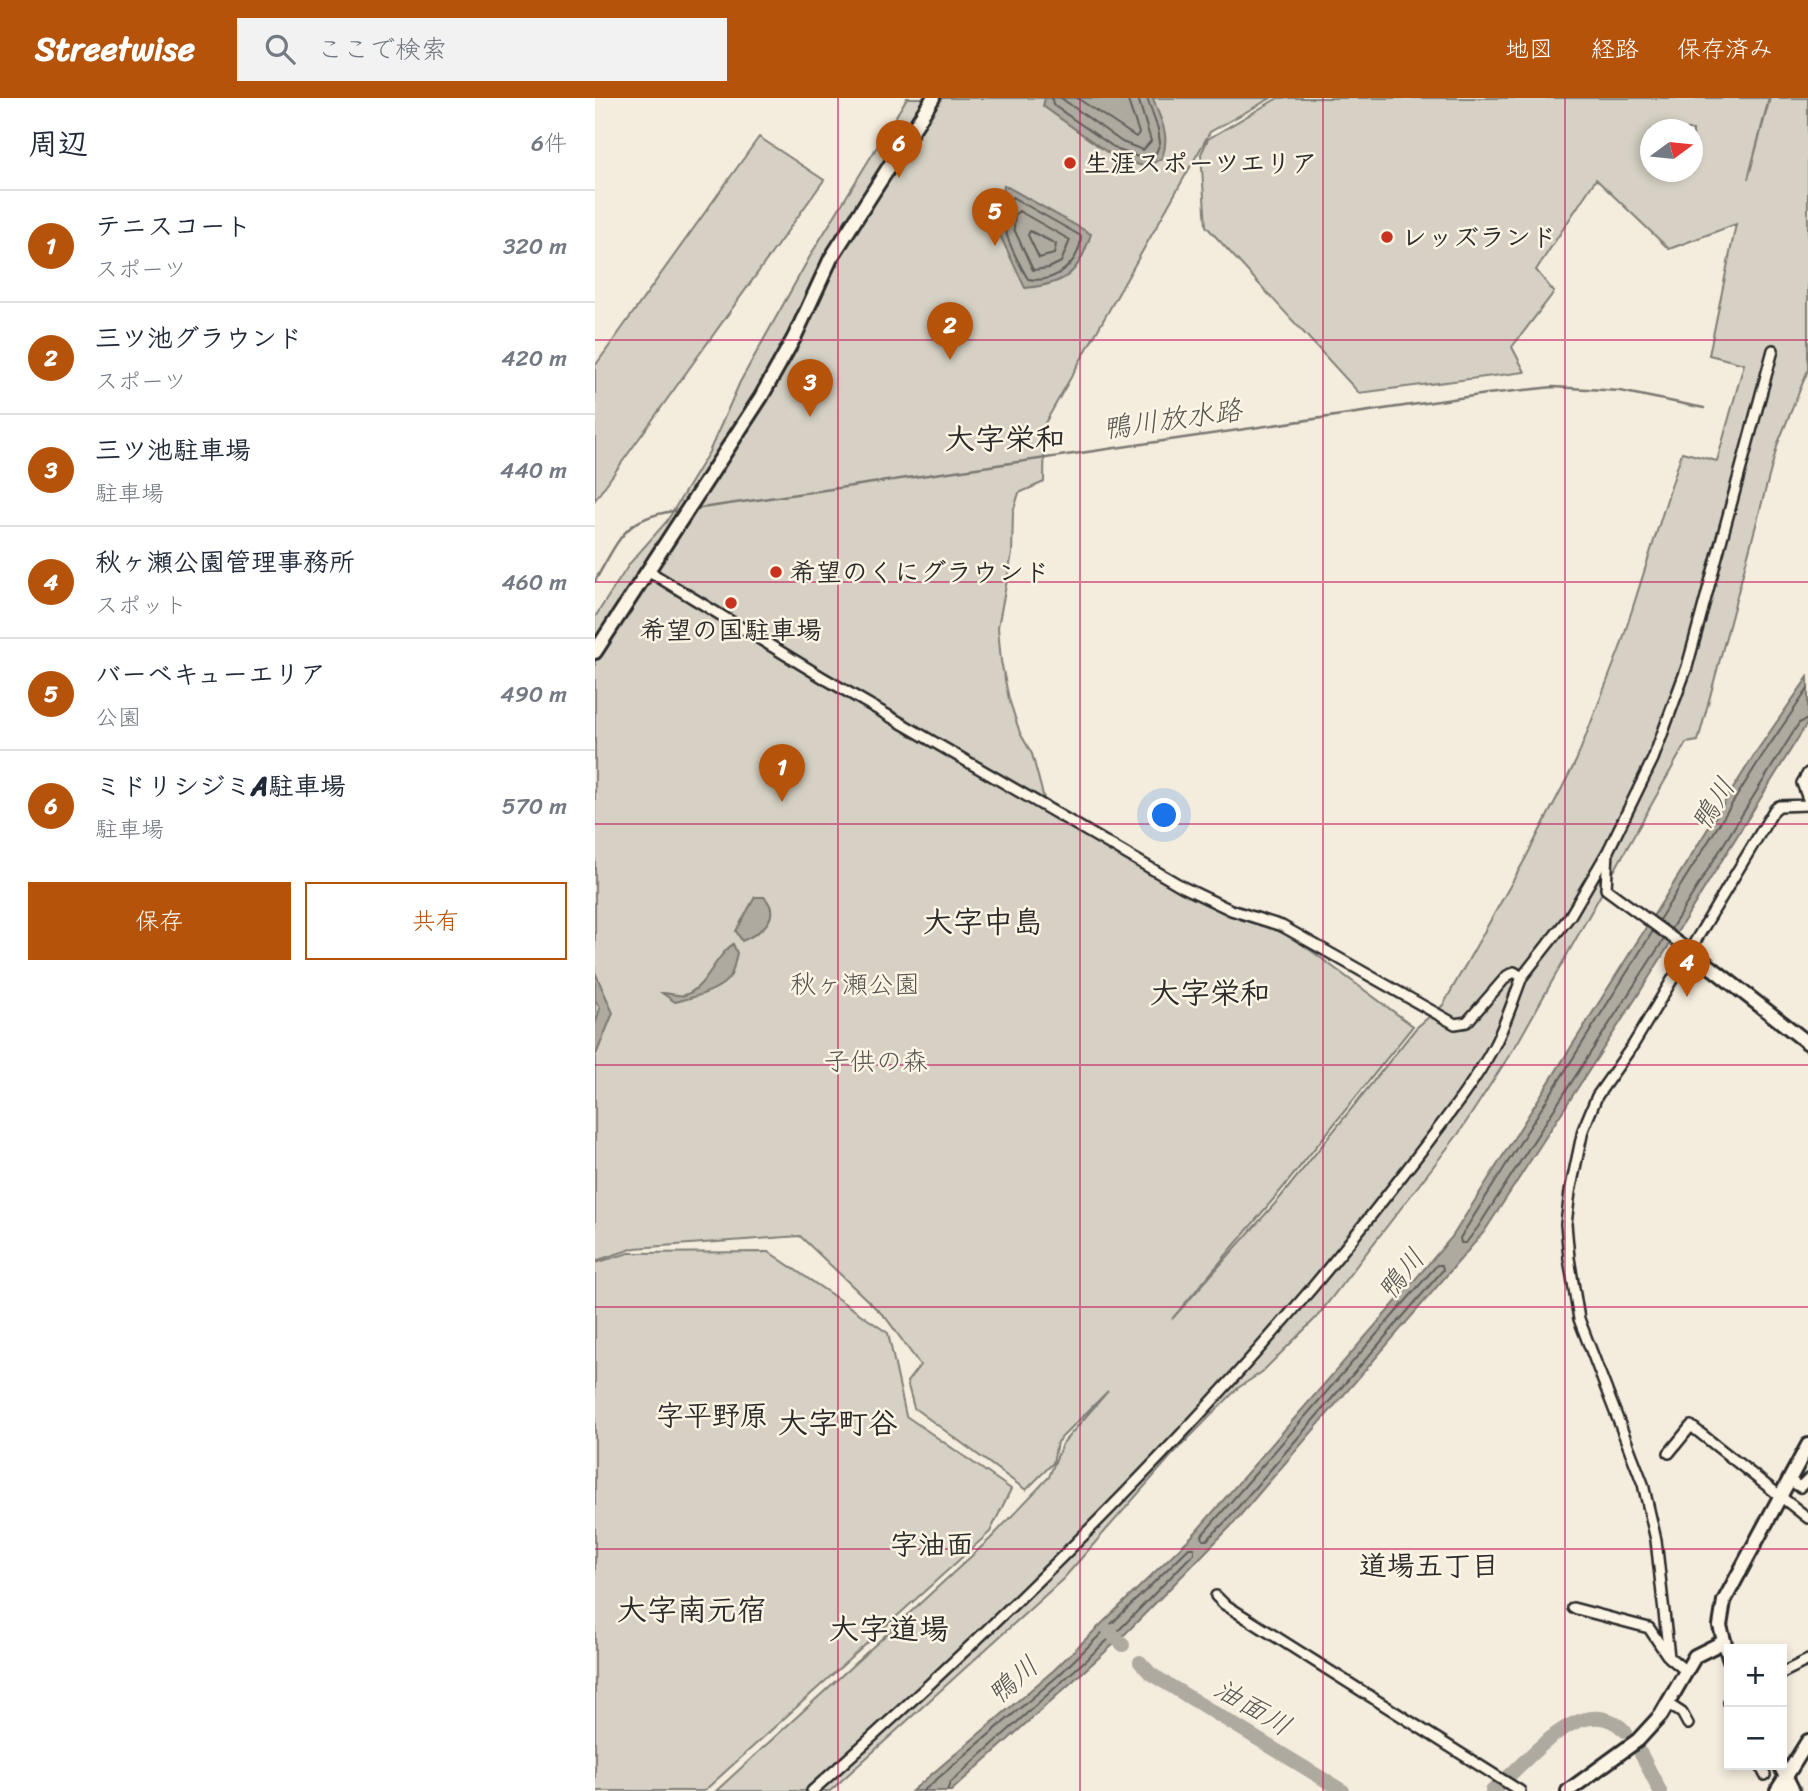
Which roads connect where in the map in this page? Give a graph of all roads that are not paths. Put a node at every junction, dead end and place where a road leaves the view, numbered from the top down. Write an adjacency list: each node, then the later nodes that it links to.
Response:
1 (933, 98): 3 (street)
2 (1773, 350): 8 (street)
3 (650, 572): 4 (street); 10 (street)
4 (595, 652)
5 (1808, 773): 6 (street)
6 (1808, 799)
7 (1808, 805): 9 (street)
8 (1608, 850): 9 (street); 10 (street)
9 (1688, 949): 11 (street); 21 (street)
10 (1522, 977): 32 (street)
11 (1808, 1043)
12 (1808, 1445): 15 (street)
13 (1669, 1452): 16 (street)
14 (1808, 1479): 15 (street)
15 (1789, 1480): 16 (street)
16 (1781, 1496): 17 (street); 20 (street)
17 (1808, 1518)
18 (1216, 1596): 33 (street)
19 (1573, 1608): 21 (street)
20 (1723, 1642): 24 (street)
21 (1669, 1657): 24 (street)
22 (1808, 1660): 23 (street)
23 (1787, 1670)
24 (1686, 1671): 25 (street)
25 (1668, 1704): 26 (street); 31 (street)
26 (1688, 1724)
27 (1808, 1741): 29 (street)
28 (1762, 1770): 30 (street)
29 (1783, 1771): 34 (street); 35 (street)
30 (1765, 1775)
31 (1566, 1790)
32 (812, 1791)
33 (1520, 1791)
34 (1777, 1791)
35 (1793, 1791)

